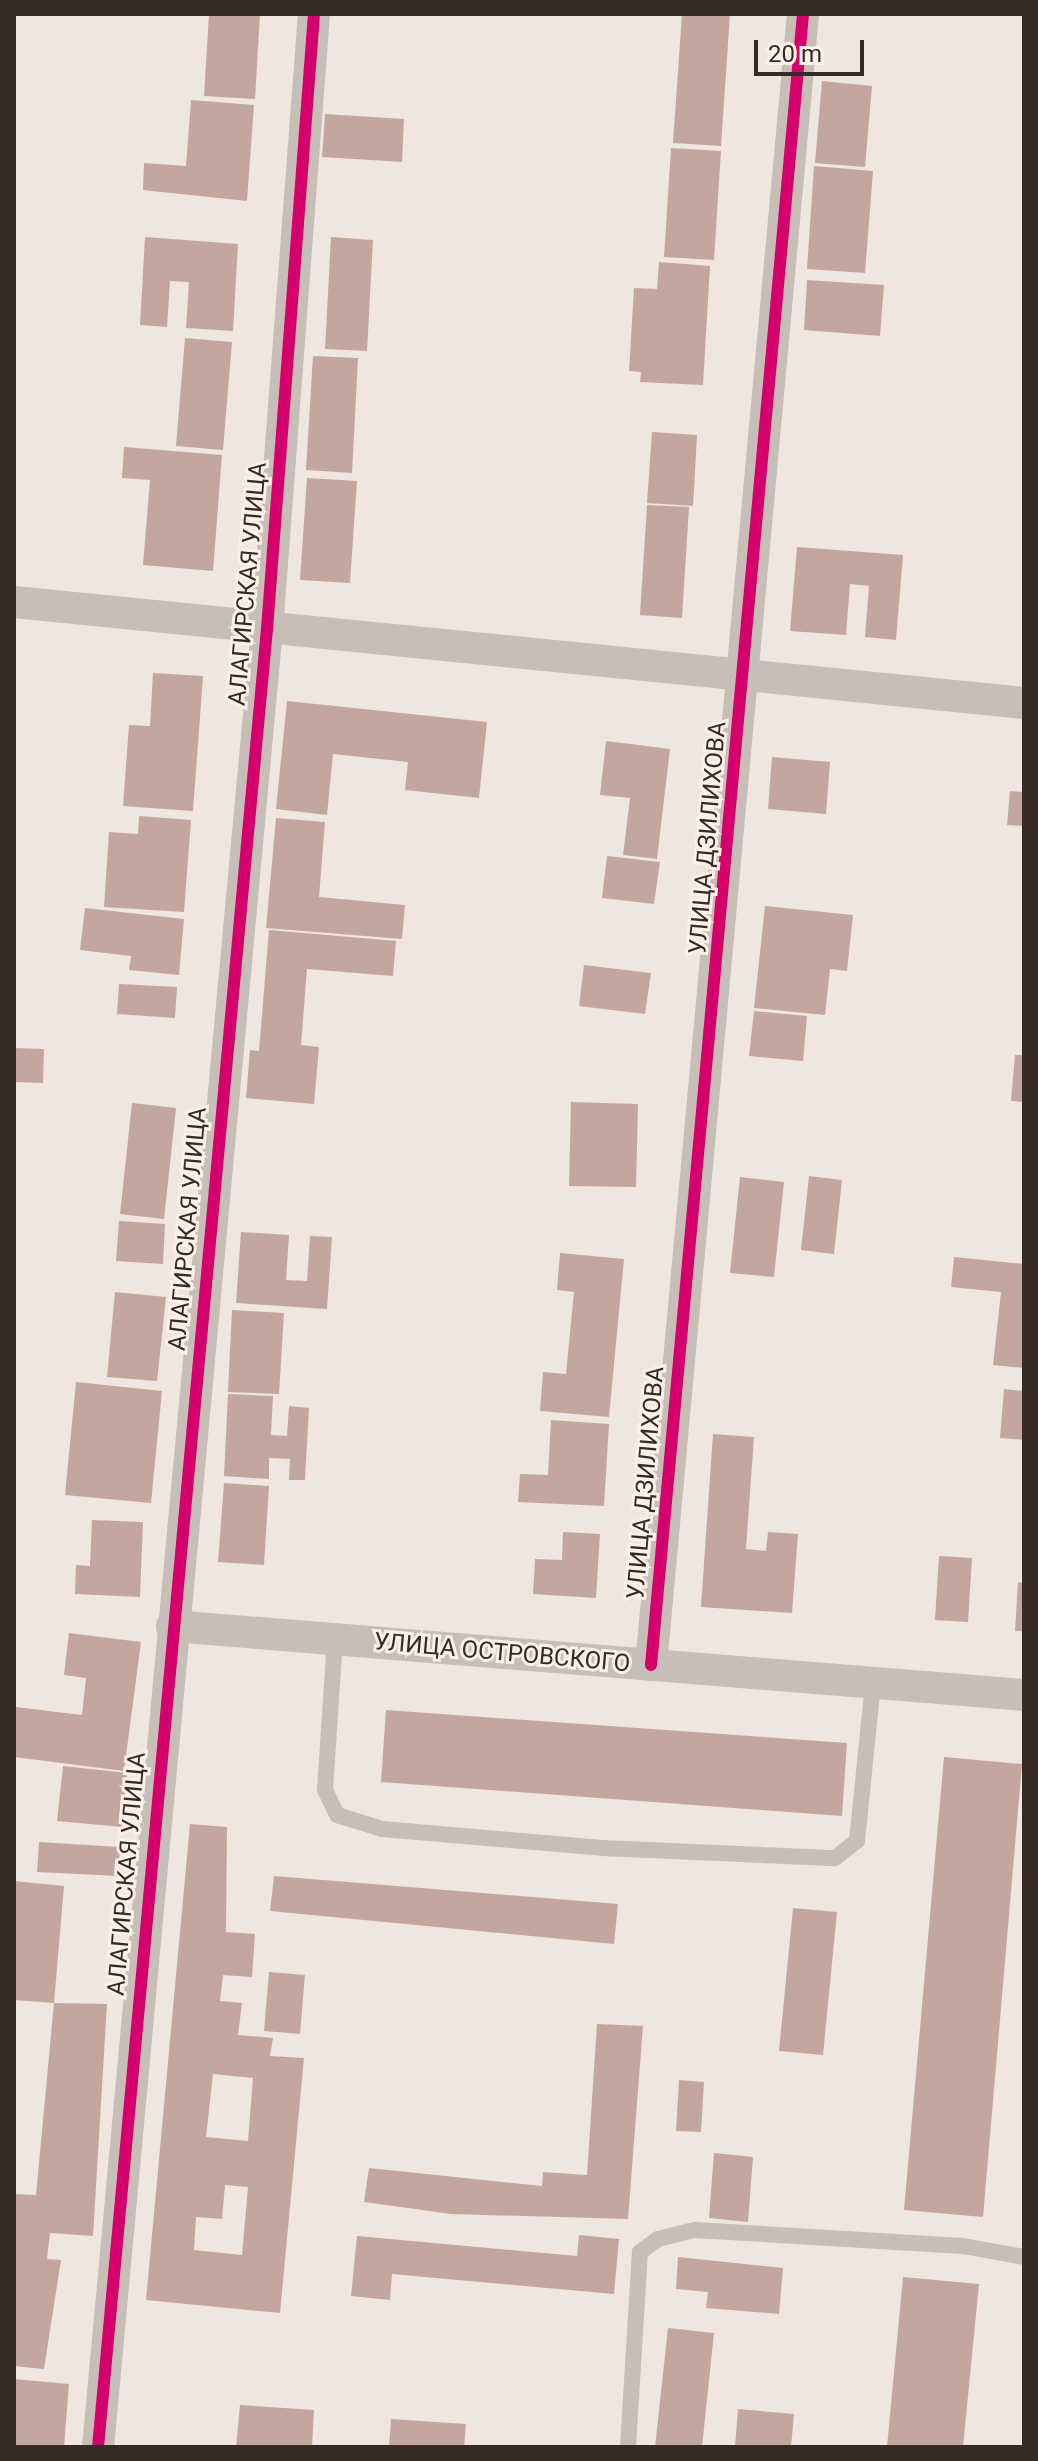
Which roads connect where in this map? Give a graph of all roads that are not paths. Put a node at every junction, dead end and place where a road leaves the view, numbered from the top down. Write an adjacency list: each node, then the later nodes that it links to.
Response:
1 (314, 14): 4 (street, АЛАГИРСКАЯ УЛИЦА)
2 (803, 14): 5 (street, УЛИЦА ДЗИЛИХОВА)
3 (14, 602): 4 (street)
4 (267, 629): 5 (street); 7 (street, АЛАГИРСКАЯ УЛИЦА)
5 (745, 677): 6 (street); 9 (street, УЛИЦА ДЗИЛИХОВА)
6 (1024, 703)
7 (172, 1626): 8 (street, УЛИЦА ОСТРОВСКОГО); 13 (street, АЛАГИРСКАЯ УЛИЦА)
8 (335, 1639): 9 (street, УЛИЦА ОСТРОВСКОГО); 10 (lane)
9 (651, 1665): 10 (street, УЛИЦА ОСТРОВСКОГО)
10 (873, 1683): 11 (street, УЛИЦА ОСТРОВСКОГО)
11 (1024, 1695)
12 (1024, 2257): 14 (lane)
13 (98, 2447)
14 (628, 2447)

